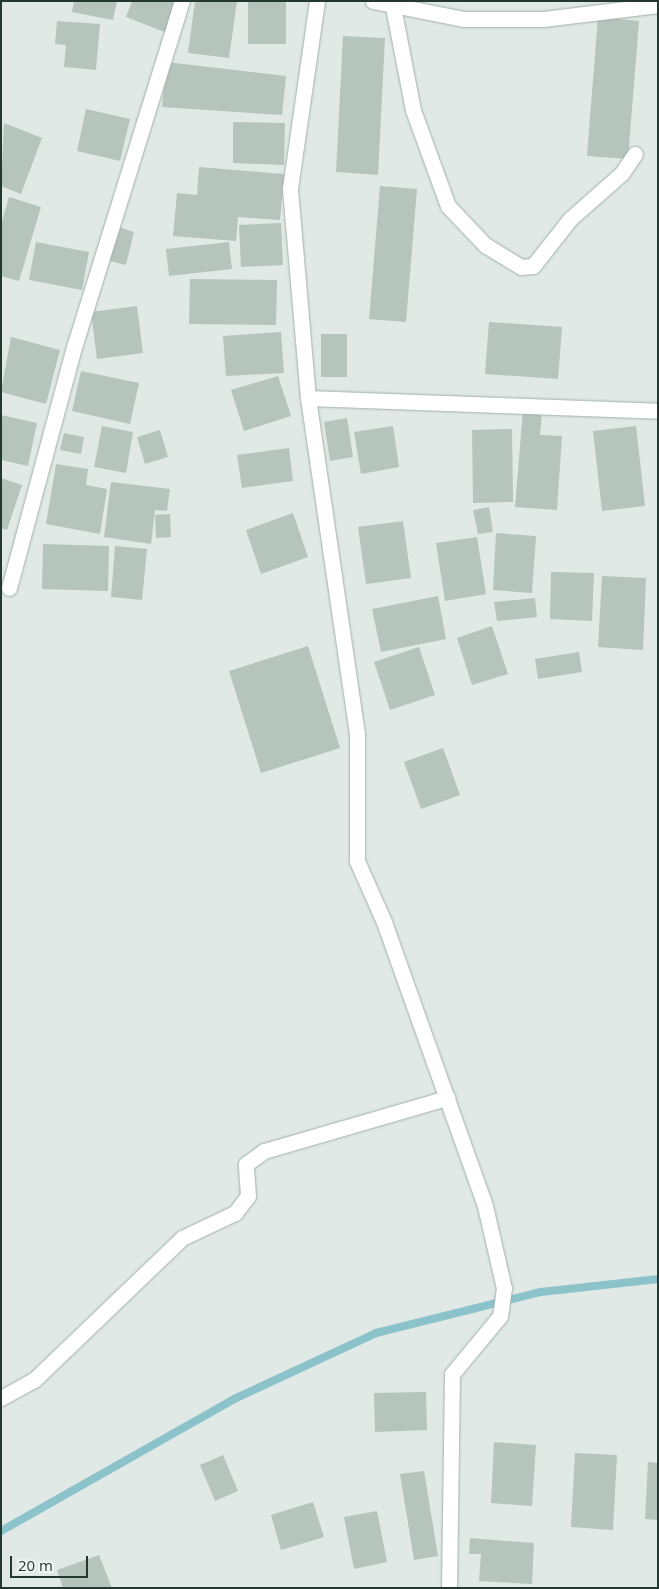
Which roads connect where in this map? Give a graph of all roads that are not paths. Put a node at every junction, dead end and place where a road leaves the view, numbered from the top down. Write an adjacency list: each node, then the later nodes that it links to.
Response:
1 (182, 1): 9 (street)
2 (318, 1): 7 (street)
3 (373, 1): 5 (street)
4 (658, 5): 5 (street)
5 (393, 7): 6 (street)
6 (635, 154)
7 (308, 398): 8 (street); 10 (street)
8 (658, 411)
9 (9, 588)
10 (447, 1098): 11 (street); 12 (street)
11 (1, 1398)
12 (449, 1588)

